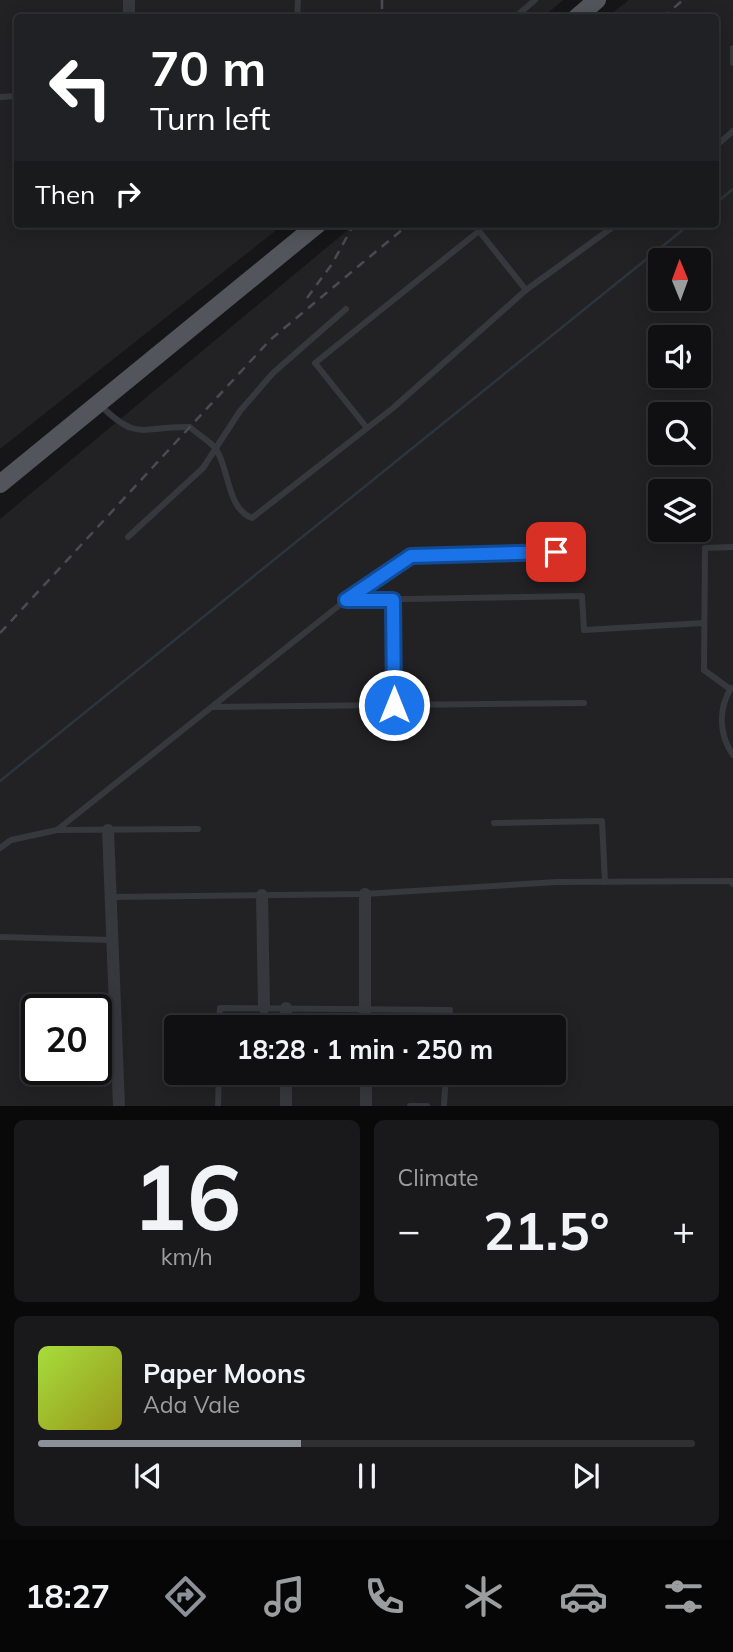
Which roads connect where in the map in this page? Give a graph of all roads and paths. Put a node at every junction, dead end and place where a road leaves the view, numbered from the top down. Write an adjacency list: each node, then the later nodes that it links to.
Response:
1 (535, 0): 3 (lane)
2 (597, 0): 4 (main road)
3 (519, 14)
4 (581, 14)
5 (733, 48): 6 (lane)
6 (733, 63)
7 (733, 131): 8 (lane)
8 (719, 143)
9 (313, 228): 13 (main road)
10 (611, 228): 11 (lane)
11 (526, 290): 14 (lane); 14 (lane)
12 (346, 309): 15 (lane)
13 (98, 403): 15 (lane); 16 (main road)
14 (367, 428): 15 (lane)
15 (215, 448): 17 (lane)
16 (0, 484)
17 (128, 537)
18 (733, 547): 22 (lane)
19 (580, 552): 20 (lane)
20 (346, 600): 21 (lane); 26 (lane)
21 (393, 600): 22 (lane); 25 (lane)
22 (704, 623): 23 (lane)
23 (731, 688): 27 (lane)
24 (584, 703): 25 (lane)
25 (394, 705): 26 (lane)
26 (212, 708): 29 (lane)
27 (733, 755)
28 (494, 823): 33 (lane)
29 (57, 830): 30 (lane); 32 (lane)
30 (108, 830): 31 (lane); 37 (street)
31 (198, 830)
32 (0, 848)
33 (605, 882): 34 (lane); 35 (lane)
34 (733, 882)
35 (365, 894): 36 (lane); 42 (street)
36 (262, 895): 37 (lane); 40 (street)
37 (111, 897): 39 (street)
38 (0, 937): 39 (lane)
39 (113, 940): 51 (street)
40 (264, 1008): 41 (lane); 43 (lane)
41 (286, 1008): 42 (lane); 44 (street)
42 (365, 1009): 45 (street); 46 (lane)
43 (220, 1015)
44 (286, 1015)
45 (365, 1015)
46 (450, 1015)
47 (219, 1085): 52 (lane)
48 (286, 1085): 53 (street)
49 (366, 1085): 54 (street)
50 (445, 1085): 57 (lane)
51 (119, 1106)
52 (218, 1106)
53 (286, 1106)
54 (366, 1106)
55 (410, 1106): 56 (lane)
56 (427, 1106)
57 (444, 1106)

